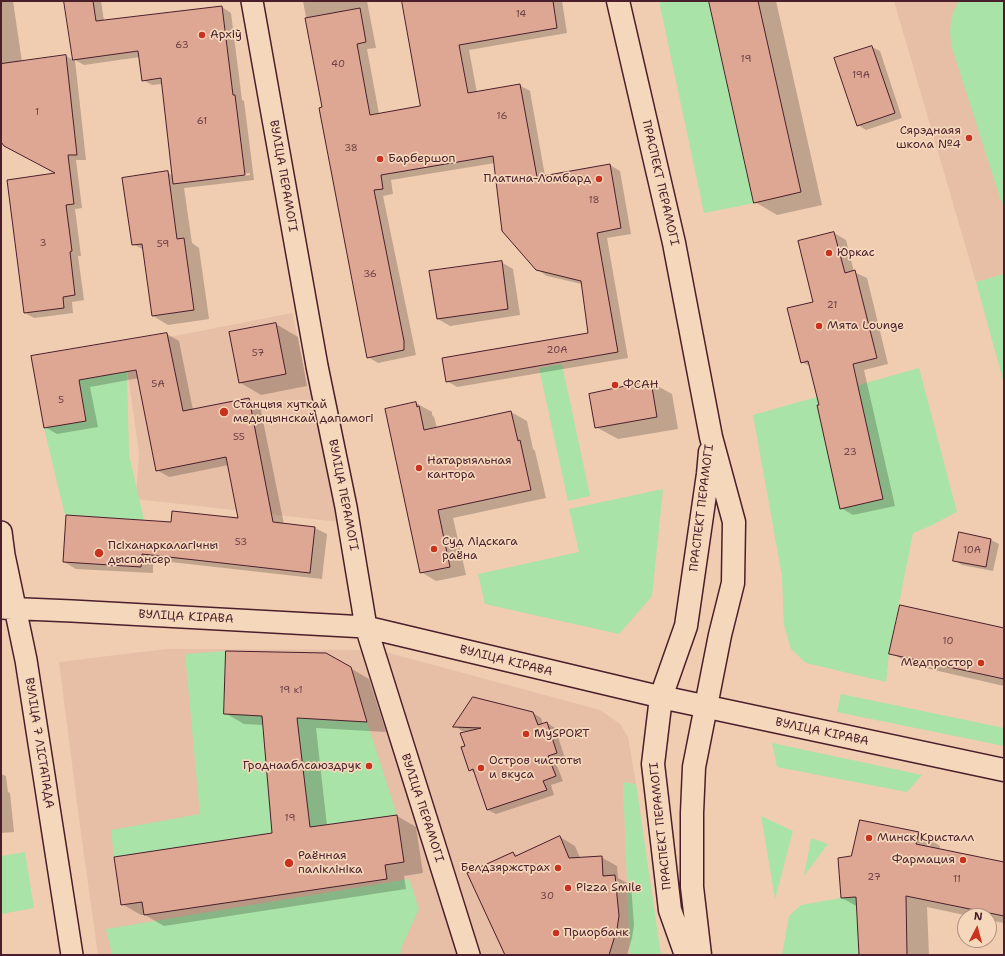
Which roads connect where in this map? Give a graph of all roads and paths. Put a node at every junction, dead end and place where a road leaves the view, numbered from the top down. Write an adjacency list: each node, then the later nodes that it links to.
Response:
1 (252, 1): 6 (street, ВУЛІЦА ПЕРАМОГІ)
2 (618, 1): 3 (main road, ПРАСПЕКТ ПЕРАМОГІ)
3 (711, 437): 7 (main road, ПРАСПЕКТ ПЕРАМОГІ); 8 (main road, ПРАСПЕКТ ПЕРАМОГІ)
4 (1, 532): 5 (street, ВУЛІЦА 7 ЛІСТАПАДА)
5 (8, 608): 6 (street, ВУЛІЦА КІРАВА); 10 (street, ВУЛІЦА 7 ЛІСТАПАДА)
6 (366, 627): 7 (street, ВУЛІЦА КІРАВА); 11 (street, ВУЛІЦА ПЕРАМОГІ)
7 (661, 698): 8 (main road, ВУЛІЦА КІРАВА); 12 (main road, ПРАСПЕКТ ПЕРАМОГІ)
8 (706, 707): 9 (main road, ВУЛІЦА КІРАВА); 13 (main road, ПРАСПЕКТ ПЕРАМОГІ)
9 (1004, 770)
10 (72, 955)
11 (469, 955)
12 (686, 955)
13 (700, 955)

